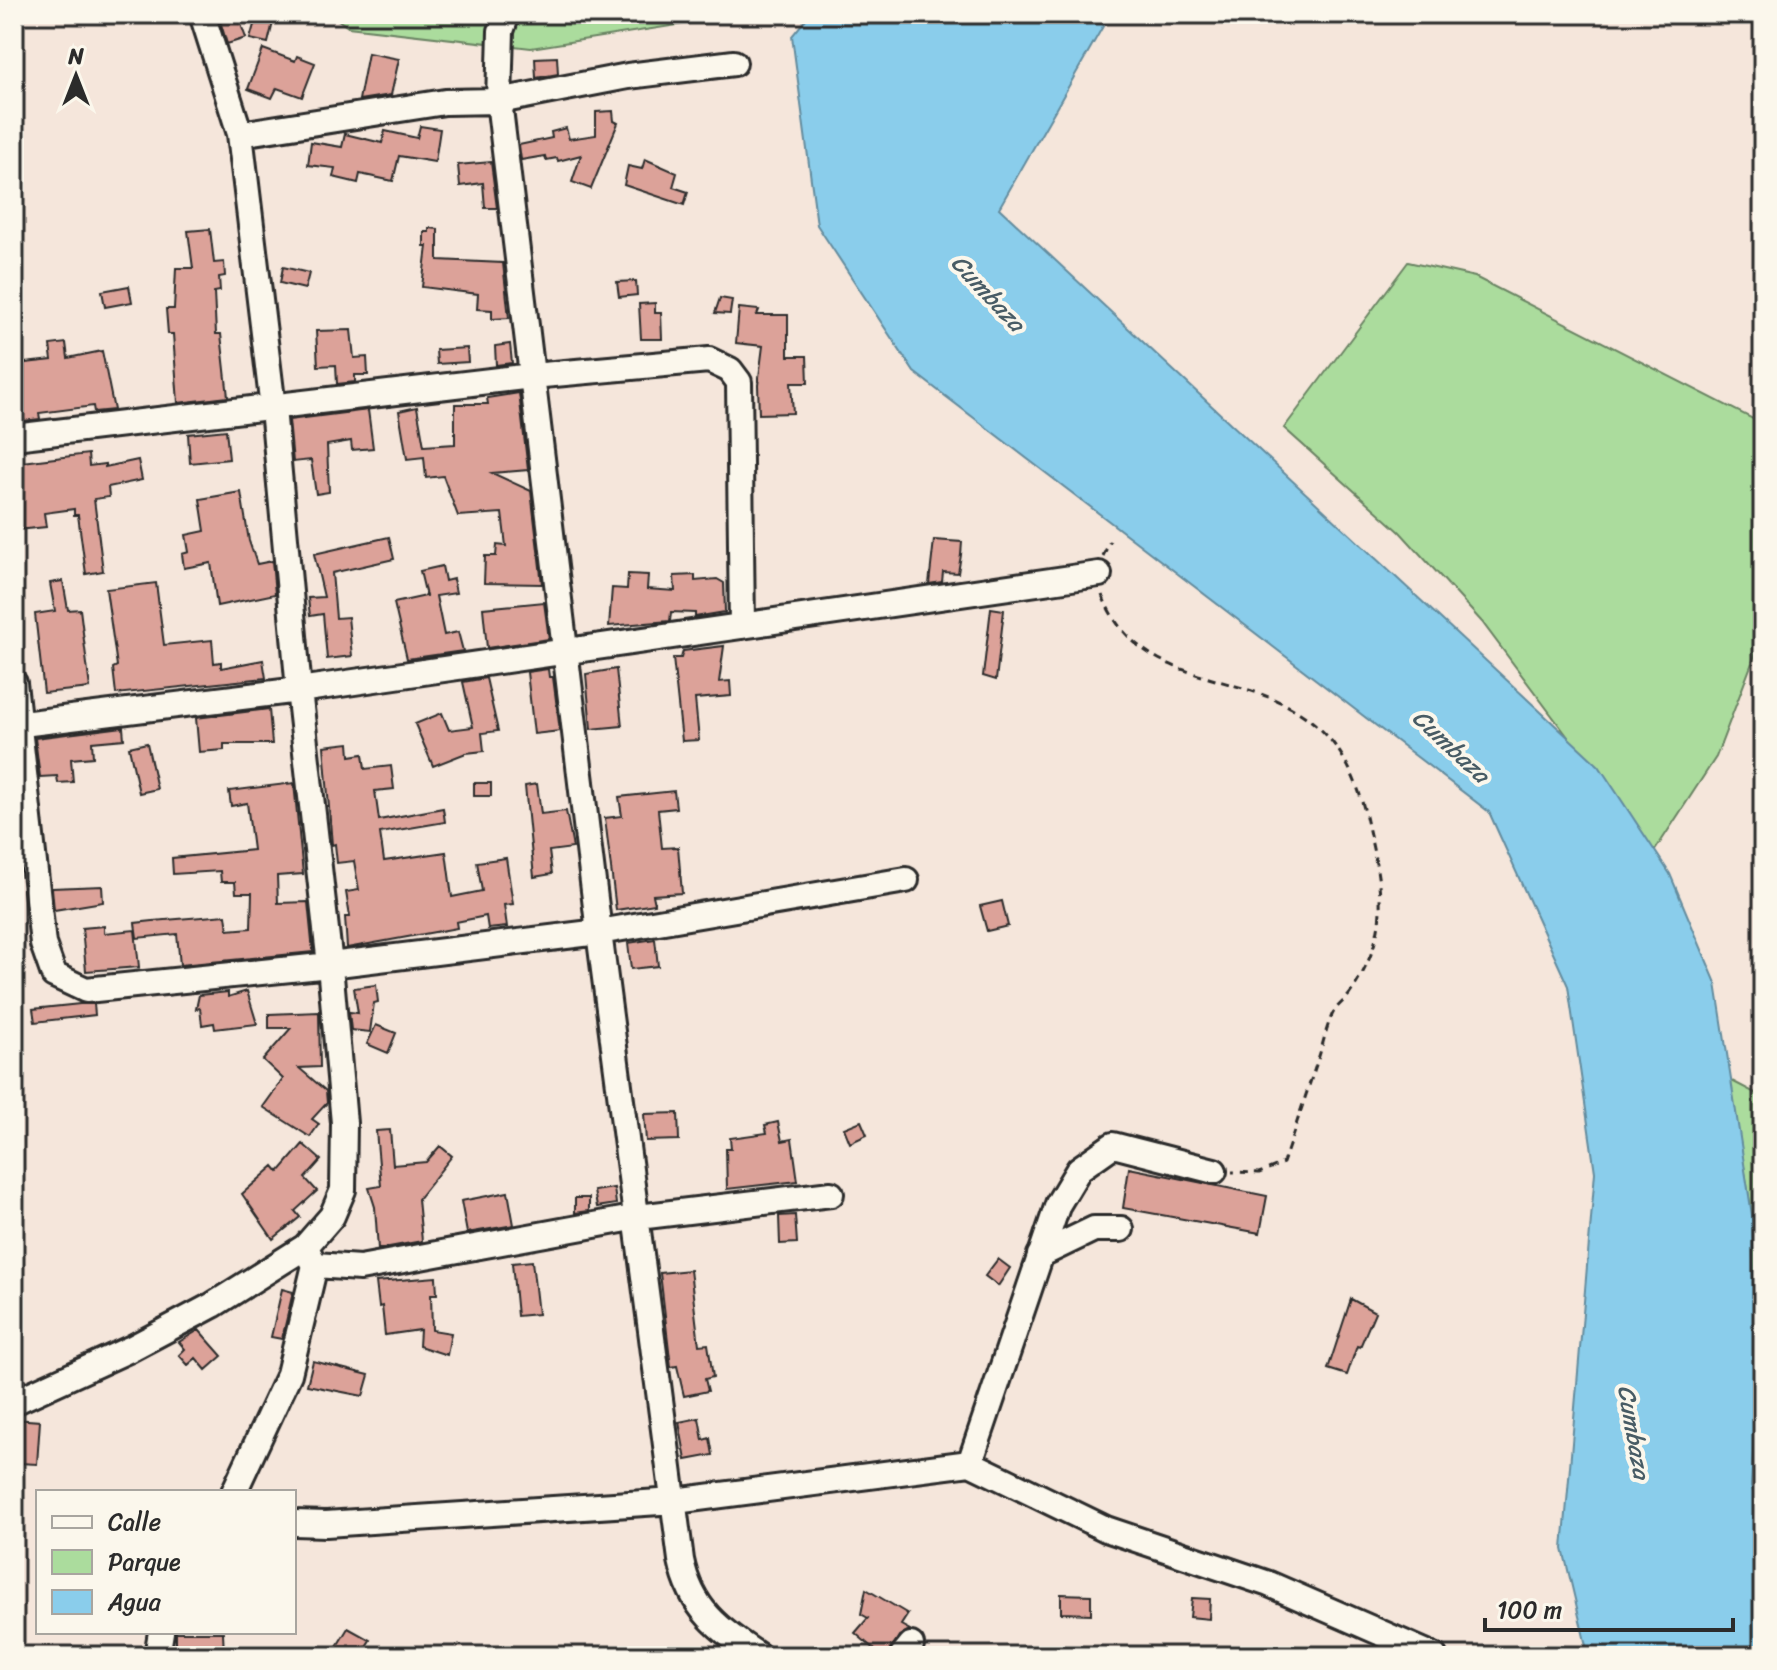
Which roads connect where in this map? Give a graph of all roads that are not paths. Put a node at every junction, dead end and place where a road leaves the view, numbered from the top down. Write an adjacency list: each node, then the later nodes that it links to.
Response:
1 (202, 14): 5 (street)
2 (507, 14): 4 (street)
3 (734, 63): 4 (street)
4 (499, 101): 5 (street); 6 (street)
5 (240, 134): 7 (street)
6 (532, 376): 7 (street); 10 (street); 11 (street)
7 (273, 408): 8 (street); 13 (street)
8 (14, 437)
9 (1099, 574): 10 (street)
10 (742, 626): 11 (street)
11 (567, 653): 13 (street); 16 (street)
12 (14, 683): 14 (street)
13 (299, 690): 14 (street); 17 (street)
14 (17, 725): 17 (street)
15 (906, 880): 16 (street)
16 (599, 932): 17 (street); 20 (street)
17 (330, 965): 23 (street)
18 (1214, 1171): 22 (street)
19 (831, 1194): 20 (street)
20 (638, 1217): 23 (street); 27 (street)
21 (1121, 1229): 22 (street)
22 (1040, 1255): 25 (street)
23 (310, 1256): 24 (street); 26 (street)
24 (14, 1402)
25 (970, 1463): 27 (street); 32 (street)
26 (235, 1490)
27 (675, 1501): 28 (street); 31 (street)
28 (296, 1523)
29 (161, 1634): 30 (street)
30 (157, 1656)
31 (759, 1656)
32 (1434, 1656)

